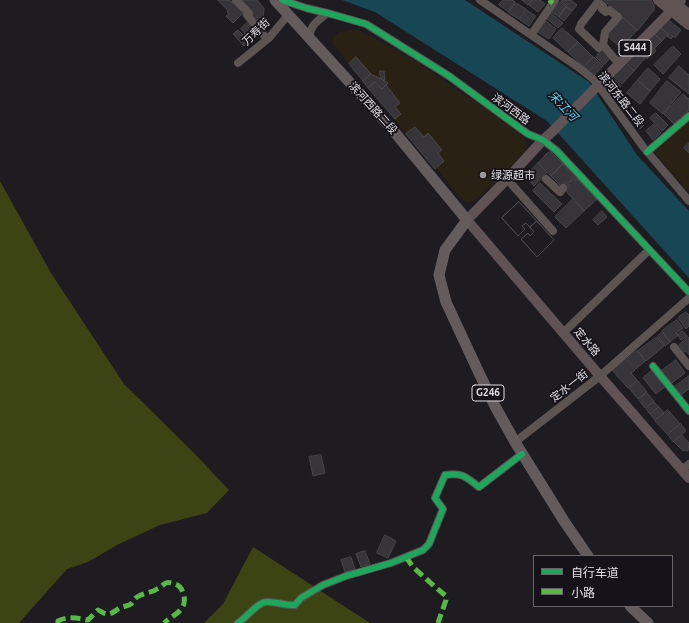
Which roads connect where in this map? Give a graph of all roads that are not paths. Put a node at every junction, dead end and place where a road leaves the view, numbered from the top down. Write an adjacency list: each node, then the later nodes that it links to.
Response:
1 (236, 0): 14 (street)
2 (275, 0): 9 (highway, 滨河西路二段)
3 (282, 0): 8 (street, 滨河西路)
4 (480, 0): 12 (street, 滨河东路二段)
5 (658, 0): 7 (main road)
6 (552, 1): 12 (street)
7 (675, 4): 10 (main road); 11 (main road); 17 (main road, S444)
8 (327, 13): 13 (street); 20 (street, 滨河西路)
9 (288, 14): 13 (highway, 滨河西路二段); 14 (street, 万寿街)
10 (689, 14)
11 (689, 25)
12 (531, 35): 18 (street, 滨河东路二段)
13 (309, 37): 26 (highway, 滨河西路二段)
14 (267, 39): 16 (street, 万寿街)
15 (603, 45): 15 (street); 17 (street)
16 (238, 64)
17 (619, 64): 18 (main road, S444)
18 (598, 85): 20 (main road, S444); 21 (street, 滨河东路二段)
19 (689, 116): 21 (street)
20 (543, 140): 23 (main road, S444); 28 (street, 滨河西路)
21 (647, 152): 25 (street, 滨河东路二段)
22 (546, 178): 24 (street)
23 (507, 179): 26 (main road, S444); 27 (street)
24 (563, 188)
25 (689, 201)
26 (467, 220): 31 (main road, 定水路); 37 (highway, G246)
27 (553, 231)
28 (649, 250): 29 (street, 滨河西路); 31 (street)
29 (689, 292)
30 (689, 298): 35 (street, 定水一街)
31 (563, 333): 35 (main road, 定水路)
32 (674, 348): 34 (street)
33 (653, 366): 36 (street)
34 (689, 366)
35 (600, 376): 37 (street, 定水一街); 39 (main road, 定水路)
36 (689, 411)
37 (514, 442): 38 (highway, G246)
38 (522, 454): 41 (highway, G246); 43 (street)
39 (685, 467): 40 (main road, 定水路)
40 (689, 478)
41 (587, 555)
42 (631, 607): 44 (highway)
43 (238, 623)
44 (648, 623)

